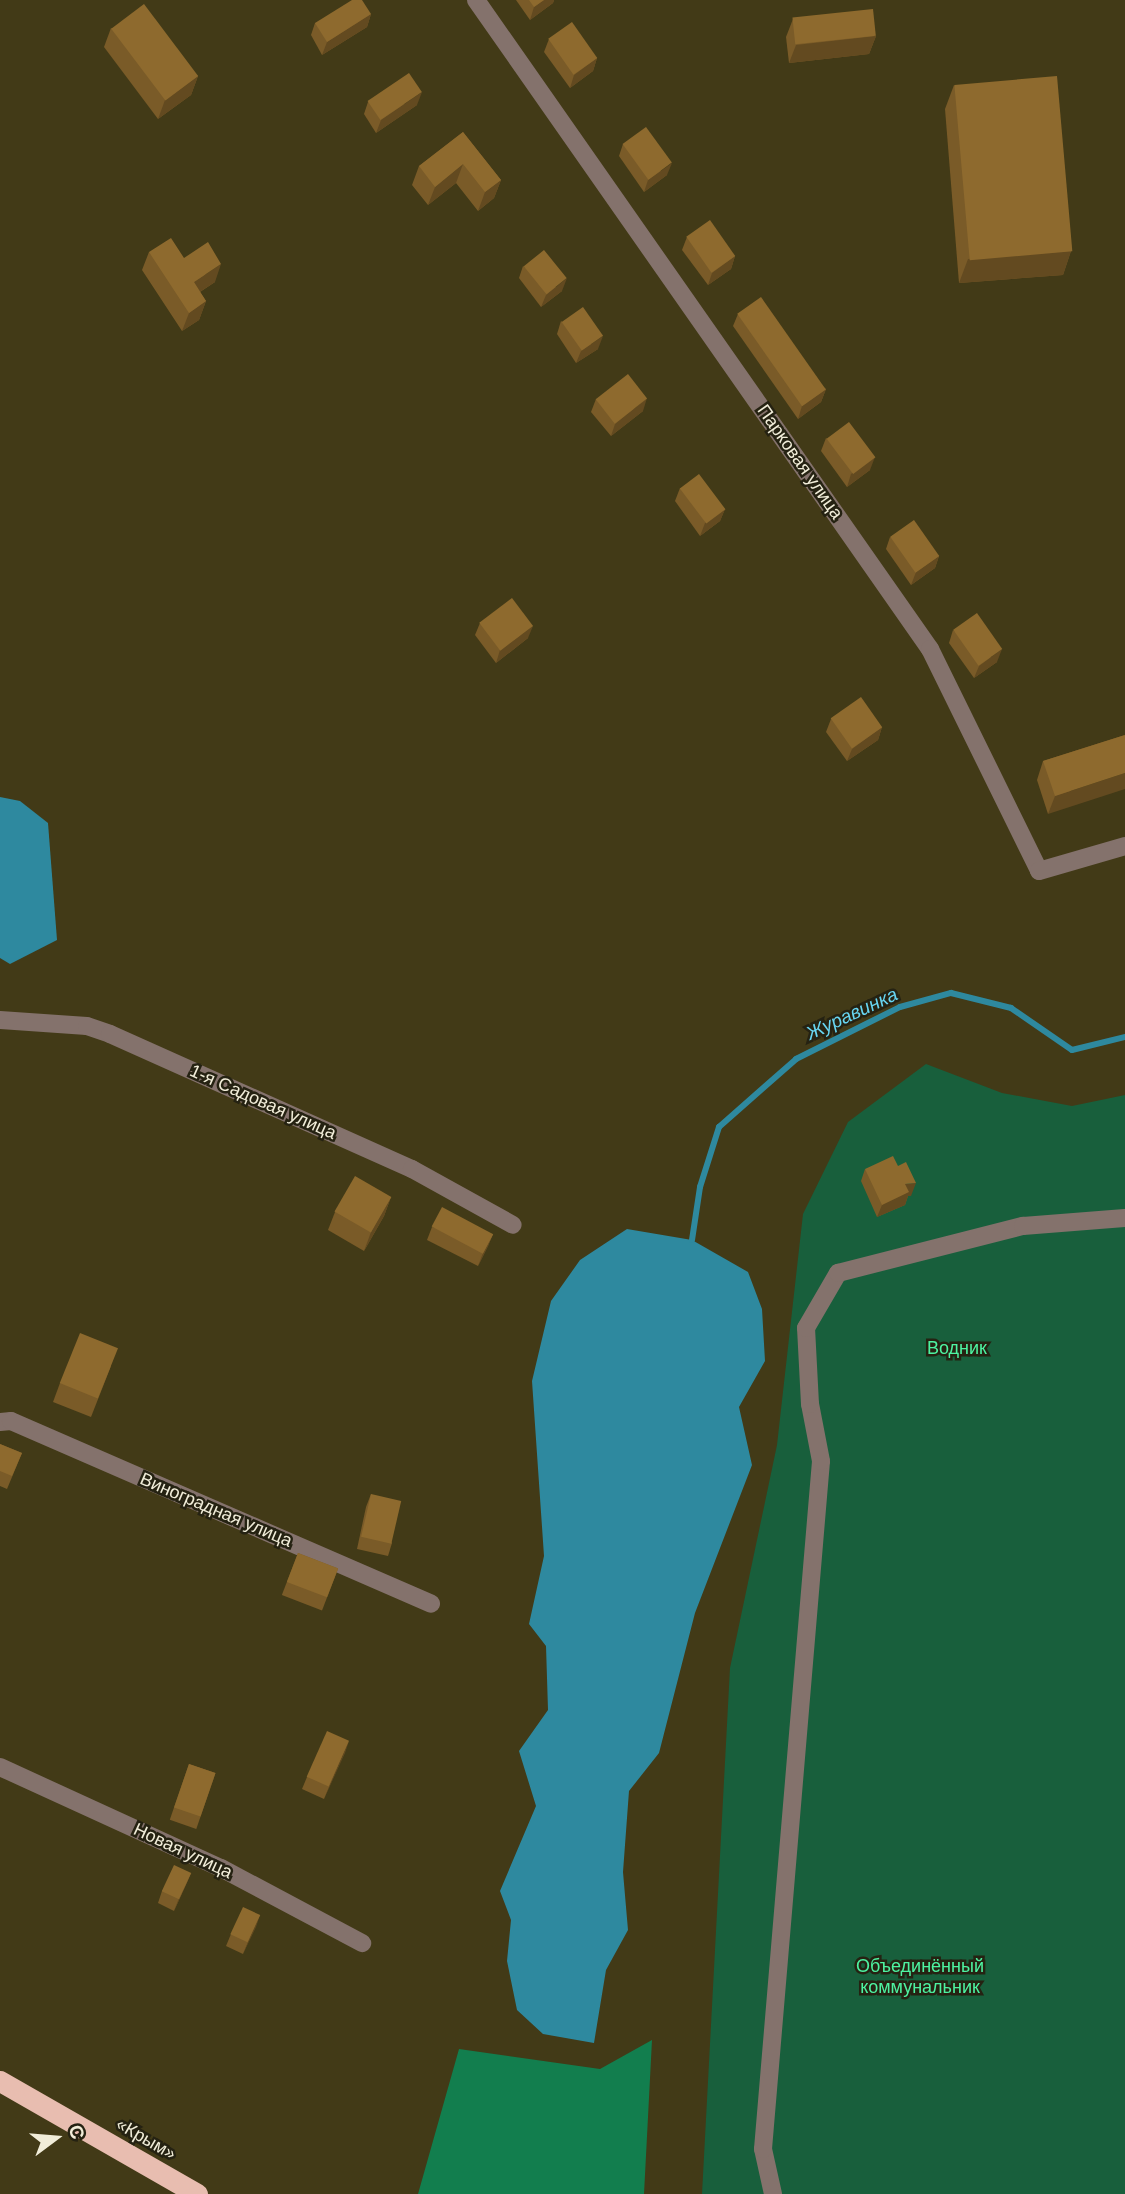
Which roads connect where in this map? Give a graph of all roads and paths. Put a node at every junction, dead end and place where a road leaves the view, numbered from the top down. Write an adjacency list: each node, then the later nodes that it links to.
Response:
1 (476, 0): 2 (street, Парковая улица)
2 (1125, 846)
3 (0, 1020): 5 (street, 1-я Садовая улица)
4 (1125, 1218): 12 (street)
5 (513, 1225)
6 (0, 1422): 7 (street, Виноградная улица)
7 (432, 1604)
8 (0, 1767): 9 (street, Новая улица)
9 (362, 1943)
10 (0, 2081): 11 (highway, «Крым»)
11 (197, 2194)
12 (773, 2194)

